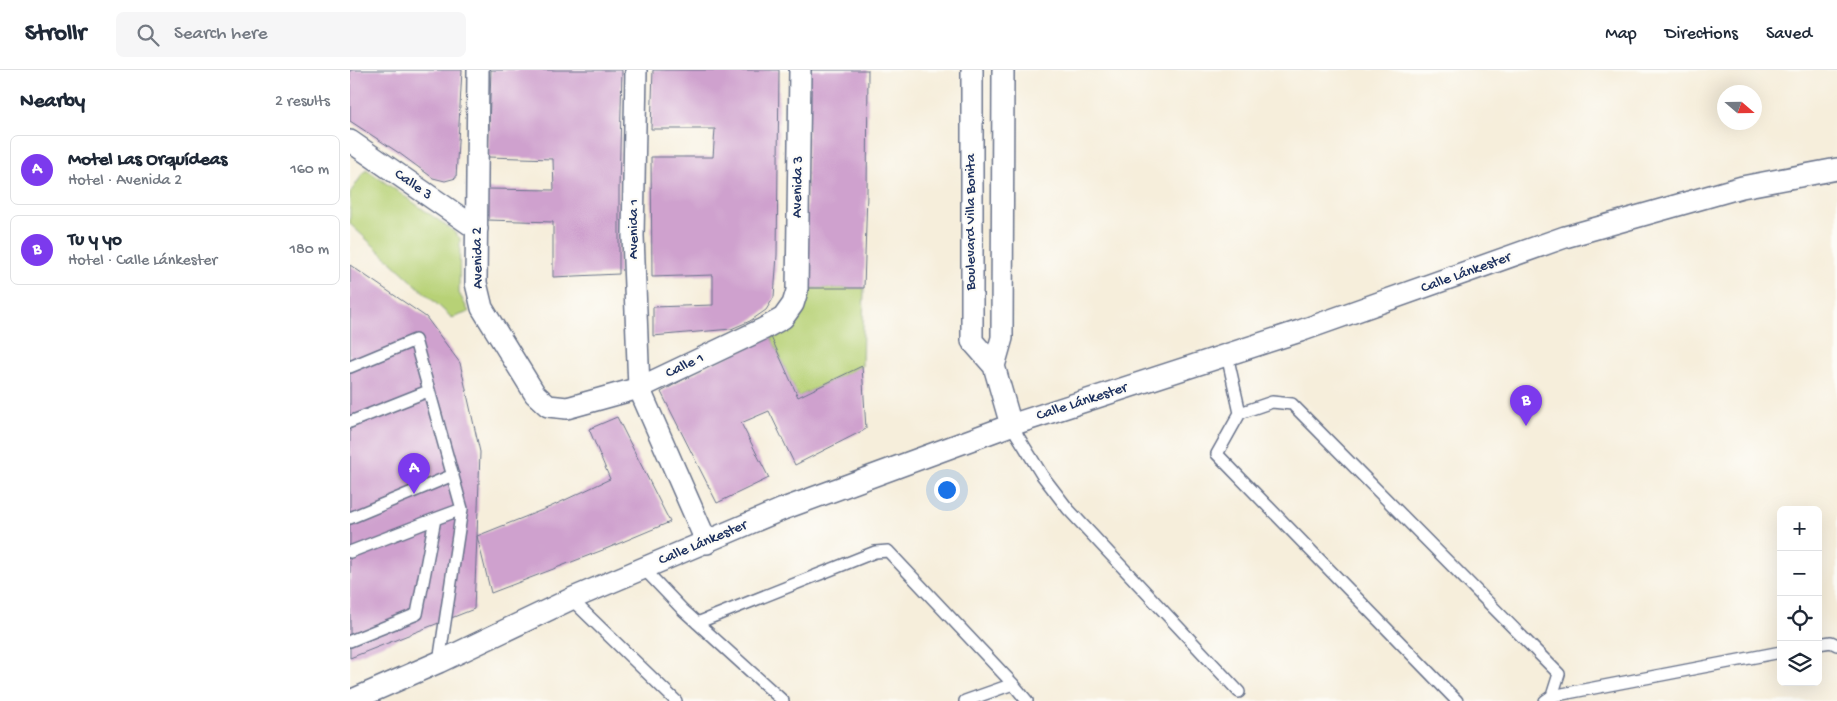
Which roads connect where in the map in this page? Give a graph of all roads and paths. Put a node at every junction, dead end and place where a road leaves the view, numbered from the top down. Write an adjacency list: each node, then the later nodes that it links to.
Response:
1 (478, 70): 10 (street, Avenida 2)
2 (636, 70): 15 (street, Avenida 1)
3 (800, 70): 11 (street, Avenida 3)
4 (972, 70): 8 (street, Boulevard Villa Bonita)
5 (1003, 70): 7 (street, Boulevard Villa Bonita)
6 (350, 141): 10 (street, Calle 3)
7 (1002, 161): 8 (street); 13 (street, Boulevard Villa Bonita)
8 (971, 162): 13 (street, Boulevard Villa Bonita)
9 (1837, 169): 12 (street, Calle Lánkester)
10 (477, 229): 17 (street, Avenida 2)
11 (793, 304): 15 (street, Calle 1)
12 (1227, 355): 18 (lane); 20 (street, Calle Lánkester)
13 (994, 366): 20 (street, Boulevard Villa Bonita)
14 (350, 367): 16 (lane)
15 (639, 388): 17 (street, Calle 1); 25 (street)
16 (428, 391): 19 (lane); 21 (lane)
17 (566, 408)
18 (1240, 413): 37 (lane); 43 (lane)
19 (350, 422)
20 (1011, 425): 25 (street, Calle Lánkester); 36 (lane)
21 (453, 476): 22 (lane); 23 (lane)
22 (462, 509): 24 (lane); 34 (lane)
23 (350, 518)
24 (435, 519): 26 (lane); 30 (lane)
25 (707, 543): 27 (street, Calle Lánkester)
26 (350, 552)
27 (642, 568): 28 (street, Calle Lánkester); 29 (lane)
28 (571, 599): 34 (street, Calle Lánkester); 39 (lane)
29 (697, 623): 35 (lane); 40 (lane)
30 (350, 641)
31 (1822, 643): 32 (lane)
32 (1837, 645)
33 (1777, 653): 37 (lane)
34 (439, 662): 38 (street, Calle Lánkester)
35 (1013, 684): 41 (lane); 42 (lane)
36 (1239, 692)
37 (1548, 699)
38 (350, 701)
39 (676, 701)
40 (783, 701)
41 (965, 701)
42 (1027, 701)
43 (1457, 701)

